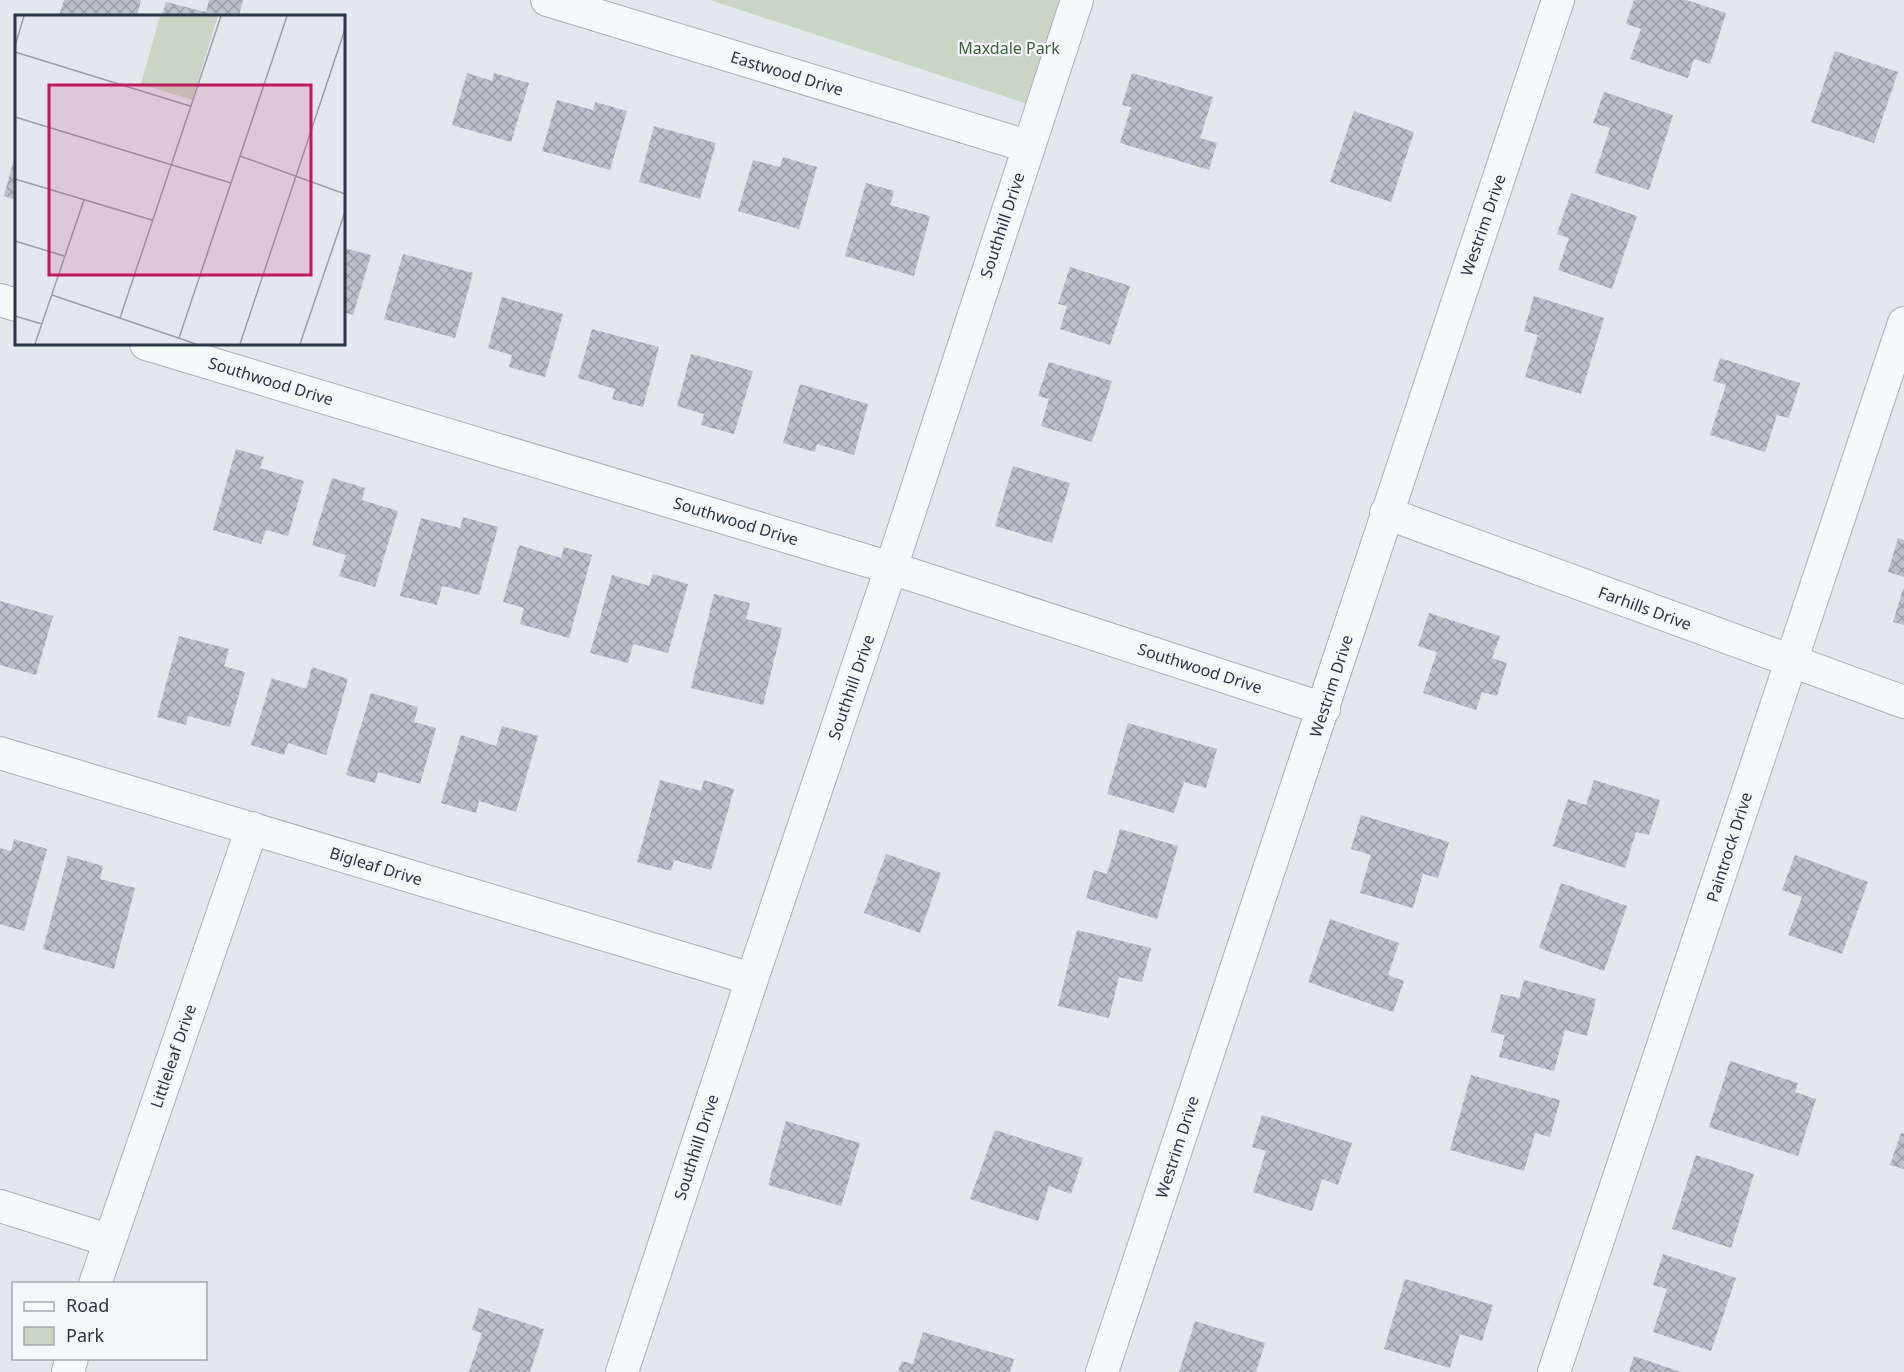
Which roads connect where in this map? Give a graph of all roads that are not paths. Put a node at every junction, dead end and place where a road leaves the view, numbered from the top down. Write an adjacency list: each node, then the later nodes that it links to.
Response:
1 (547, 0): 4 (street, Eastwood Drive)
2 (1077, 0): 4 (street, Southhill Drive)
3 (1558, 0): 9 (street, Westrim Drive)
4 (1027, 146): 10 (street, Southhill Drive)
5 (0, 300): 6 (street)
6 (15, 305)
7 (1904, 322): 11 (street, Paintrock Drive)
8 (149, 345): 10 (street, Southwood Drive)
9 (1386, 513): 11 (street, Farhills Drive); 13 (street, Westrim Drive)
10 (891, 568): 13 (street, Southwood Drive); 16 (street, Southhill Drive)
11 (1791, 661): 12 (street, Farhills Drive); 22 (street, Paintrock Drive)
12 (1904, 702)
13 (1324, 709): 21 (street, Westrim Drive)
14 (0, 753): 15 (street, Bigleaf Drive)
15 (252, 828): 16 (street, Bigleaf Drive); 18 (street, Littleleaf Drive)
16 (752, 979): 20 (street, Southhill Drive)
17 (0, 1206): 18 (street)
18 (108, 1240): 19 (street, Littleleaf Drive)
19 (96, 1282)
20 (622, 1372)
21 (1102, 1372)
22 (1554, 1372)

